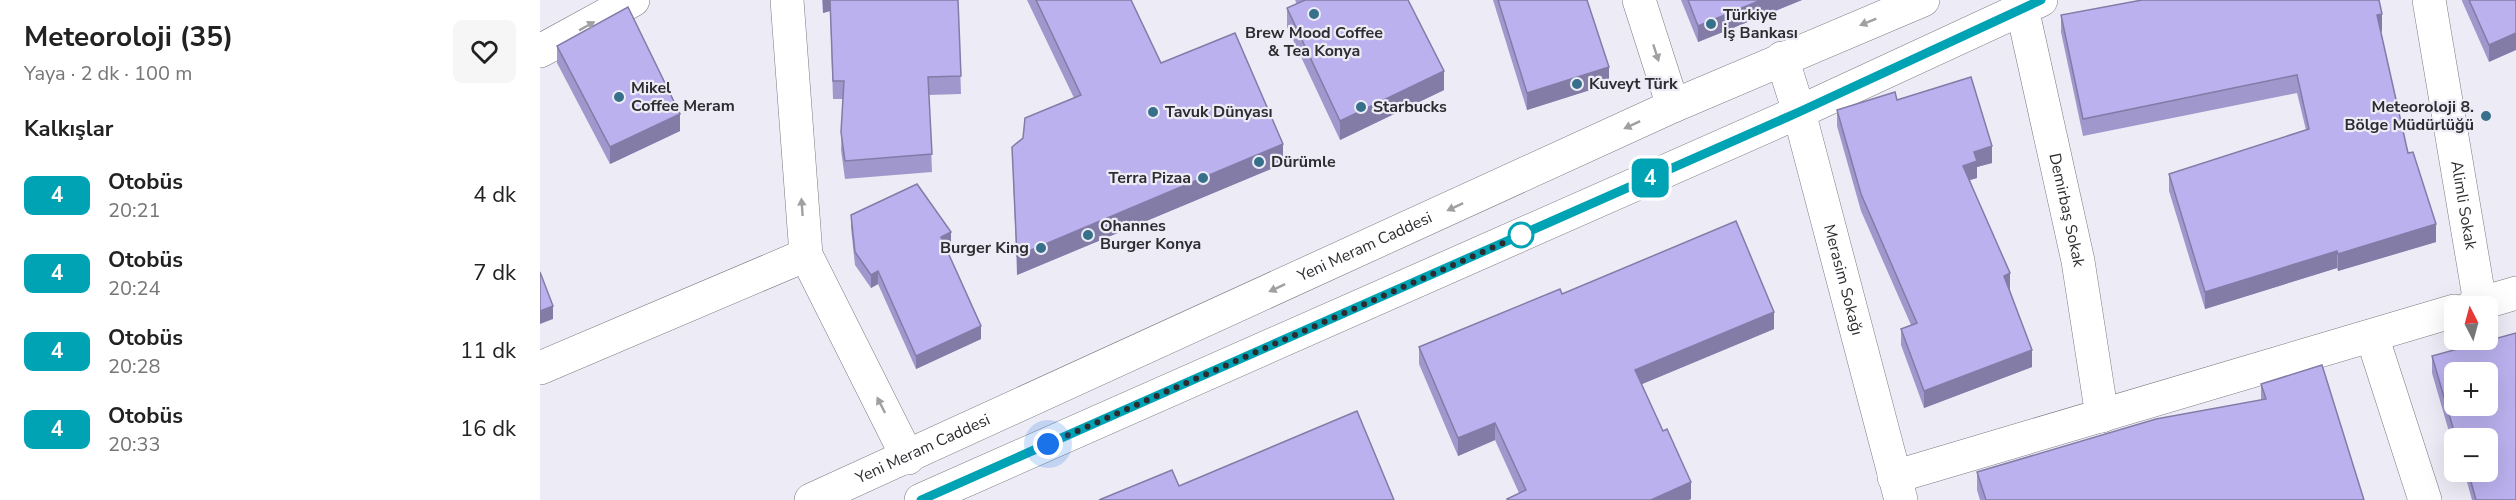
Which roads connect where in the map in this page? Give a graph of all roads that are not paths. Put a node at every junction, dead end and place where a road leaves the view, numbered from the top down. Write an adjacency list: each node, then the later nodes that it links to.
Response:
1 (633, 0): 7 (street, one-way to 1)
2 (787, 0): 11 (street, one-way to 2)
3 (1639, 0): 9 (street, one-way to 9)
4 (1923, 0): 8 (street, Yeni Meram Caddesi, one-way to 8)
5 (2429, 0): 13 (street, Alimli Sokak)
6 (2032, 4): 10 (street); 18 (street, Demirbaş Sokak)
7 (542, 43)
8 (1782, 58): 9 (street, Yeni Meram Caddesi); 10 (street, Merasim Sokağı)
9 (1673, 106): 19 (street, Yeni Meram Caddesi, one-way to 19)
10 (1799, 112): 20 (street, Merasim Sokağı); 21 (street)
11 (806, 255): 17 (street); 19 (street, one-way to 11)
12 (2516, 293): 14 (street)
13 (2468, 296)
14 (2498, 298)
15 (2444, 314): 16 (street)
16 (2372, 336): 18 (street); 24 (street)
17 (540, 368)
18 (2102, 416): 20 (street)
19 (908, 458): 22 (street, Yeni Meram Caddesi)
20 (1897, 488)
21 (967, 491): 23 (street)
22 (811, 500)
23 (921, 500)
24 (2426, 500)

